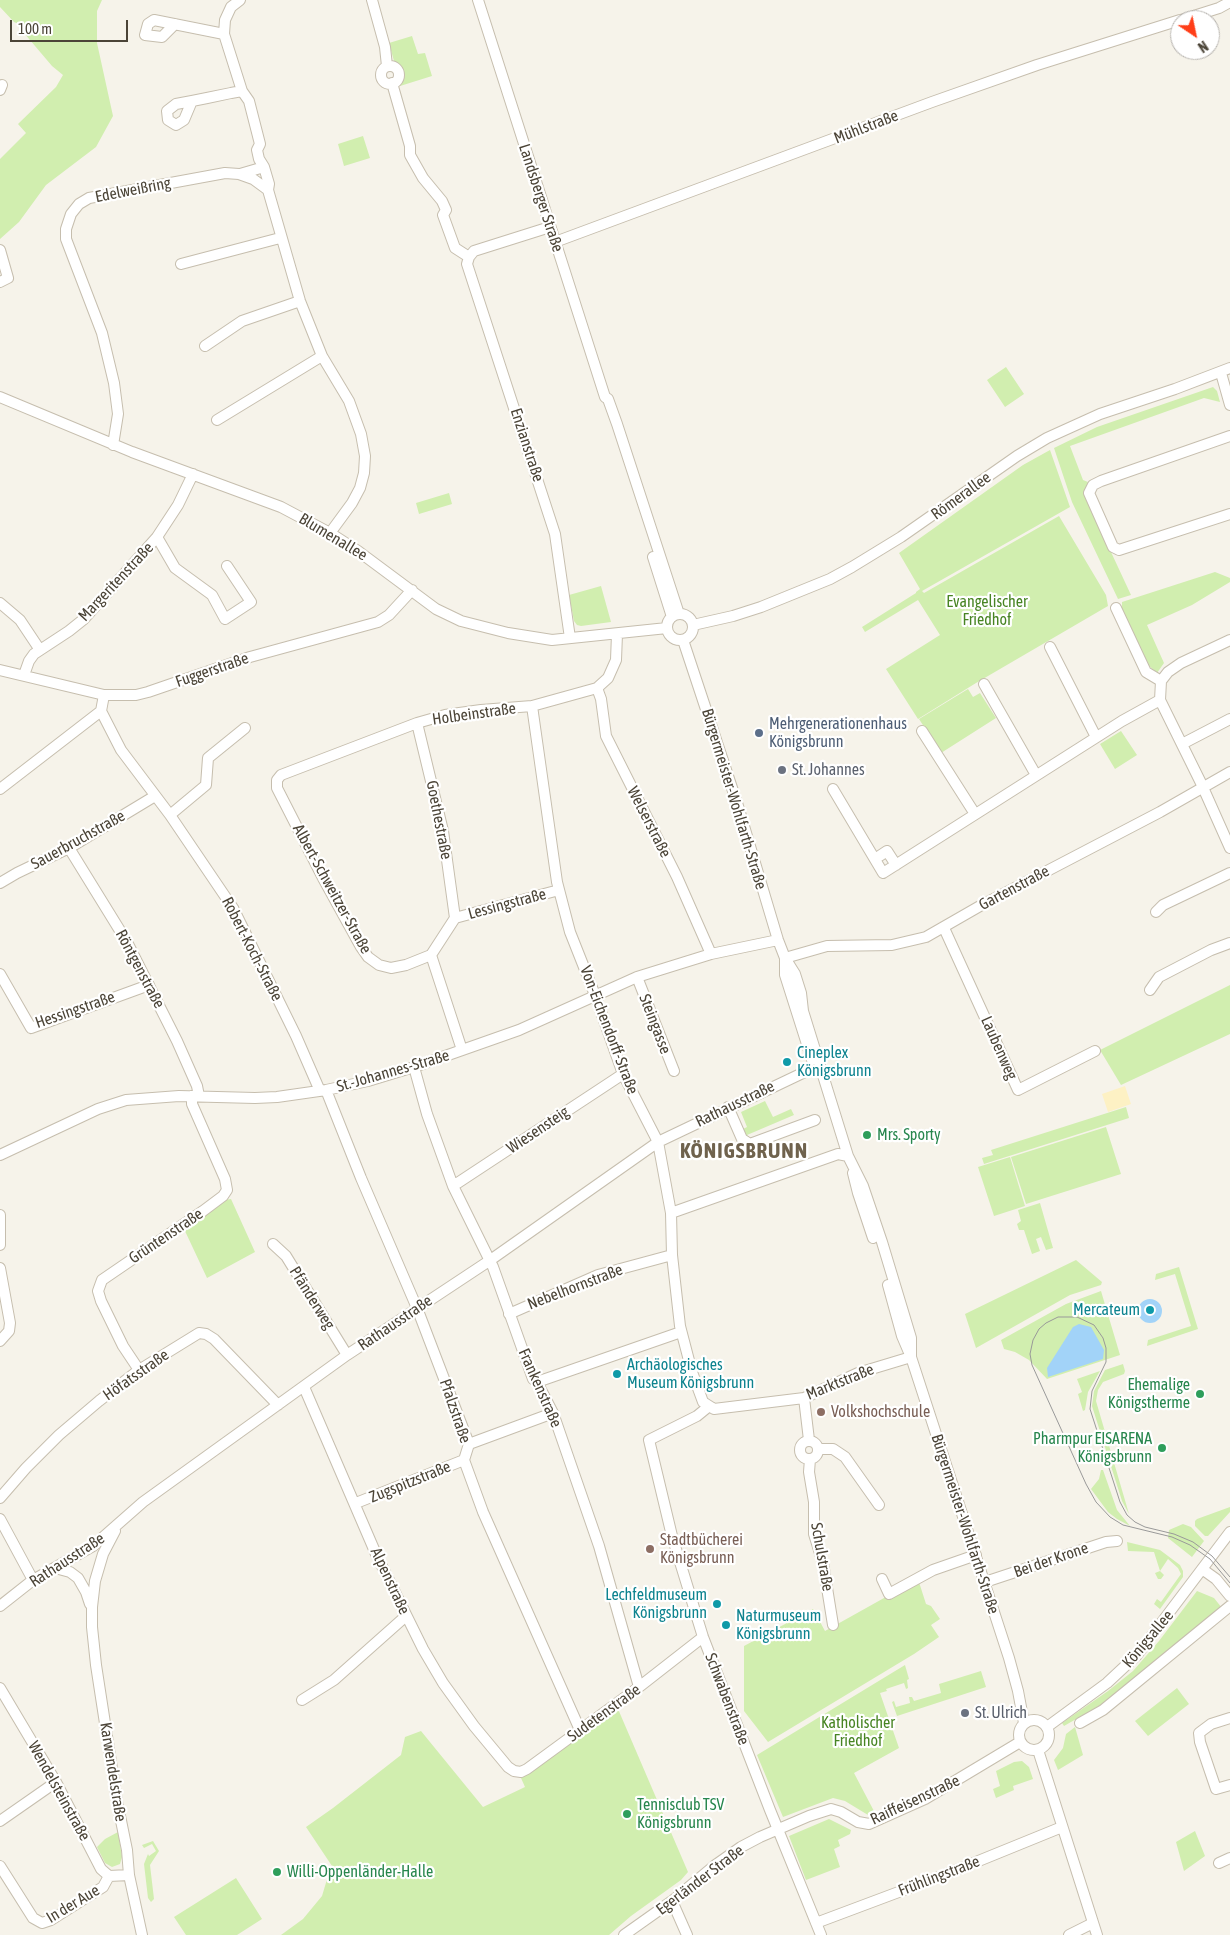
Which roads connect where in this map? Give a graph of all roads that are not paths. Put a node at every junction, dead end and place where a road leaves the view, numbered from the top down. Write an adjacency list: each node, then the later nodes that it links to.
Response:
1 (240, 0): 8 (street)
2 (372, 0): 18 (street)
3 (478, 0): 14 (street, Landsberger Straße)
4 (1230, 2): 5 (street, Mühlstraße)
5 (1213, 10)
6 (175, 24): 8 (street)
7 (1170, 24): 16 (street, Mühlstraße)
8 (224, 34): 9 (street)
9 (242, 91): 10 (street); 11 (street)
10 (192, 101)
11 (264, 167): 12 (street); 13 (street)
12 (240, 174): 13 (street, Edelweißring); 29 (street, Edelweißring)
13 (268, 190): 15 (street)
14 (550, 227): 16 (street, Landsberger Straße); 18 (street)
15 (280, 238): 19 (street); 21 (street)
16 (555, 242): 38 (street, Landsberger Straße)
17 (0, 250): 20 (street)
18 (468, 256): 42 (street, Enzianstraße)
19 (181, 264)
20 (0, 282)
21 (300, 301): 22 (street); 23 (street)
22 (205, 346)
23 (322, 356): 27 (street); 32 (street)
24 (1225, 370): 26 (street); 39 (street, Römerallee)
25 (0, 397): 29 (street, Blumenallee)
26 (1230, 405)
27 (217, 420)
28 (1230, 436): 31 (street)
29 (114, 445): 30 (street, Blumenallee)
30 (193, 474): 32 (street, Blumenallee); 33 (street, Margeritenstraße)
31 (1230, 514)
32 (330, 533): 35 (street, Blumenallee)
33 (157, 537): 34 (street); 46 (street, Margeritenstraße)
34 (227, 566)
35 (412, 590): 42 (street, Blumenallee); 52 (street, Fuggerstraße)
36 (0, 603): 46 (street)
37 (1116, 608): 49 (street)
38 (675, 616): 39 (street); 40 (street)
39 (693, 625): 43 (street)
40 (667, 628): 41 (street, Blumenallee); 43 (street)
41 (617, 634): 42 (street, Blumenallee); 51 (street)
42 (570, 638)
43 (683, 640): 81 (street, Bürgermeister-Wohlfarth-Straße)
44 (1230, 640): 49 (street)
45 (1050, 647): 60 (street)
46 (40, 650): 48 (street, Margeritenstraße)
47 (0, 670): 48 (street, Fuggerstraße)
48 (24, 675): 52 (street, Fuggerstraße)
49 (1161, 681): 53 (street)
50 (984, 684): 63 (street)
51 (597, 688): 54 (street, Holbeinstraße); 83 (street, Welserstraße)
52 (104, 695): 55 (street)
53 (1160, 700): 60 (street); 61 (street)
54 (532, 706): 57 (street, Holbeinstraße); 77 (street, Von-Eichendorff-Straße)
55 (101, 711): 67 (street); 68 (street, Robert-Koch-Straße)
56 (1230, 719): 61 (street)
57 (417, 723): 65 (street, Holbeinstraße); 79 (street, Goethestraße)
58 (245, 728): 70 (street)
59 (922, 731): 69 (street)
60 (1096, 737): 63 (street)
61 (1182, 744): 64 (street)
62 (1230, 772): 64 (street, Gartenstraße)
63 (1036, 775): 69 (street)
64 (1203, 787): 72 (street); 80 (street, Gartenstraße)
65 (277, 788): 84 (street, Albert-Schweitzer-Straße)
66 (833, 788): 73 (street)
67 (0, 789)
68 (155, 796): 70 (street, Robert-Koch-Straße); 71 (street, Sauerbruchstraße)
69 (975, 814): 74 (street)
70 (170, 815): 97 (street, Robert-Koch-Straße)
71 (69, 848): 76 (street, Sauerbruchstraße); 88 (street, Röntgenstraße)
72 (1230, 848)
73 (875, 859): 74 (street); 74 (street)
74 (896, 865)
75 (1230, 873): 78 (street)
76 (0, 883)
77 (558, 890): 79 (street, Lessingstraße); 90 (street, Von-Eichendorff-Straße)
78 (1156, 912)
79 (455, 918): 84 (street)
80 (944, 928): 85 (street, Gartenstraße); 92 (street, Laubenweg)
81 (778, 940): 83 (street, St.-Johannes-Straße); 85 (street, Bürgermeister-Wohlfarth-Straße)
82 (1230, 943): 89 (street)
83 (711, 954): 87 (street, St.-Johannes-Straße)
84 (432, 955): 91 (street)
85 (785, 958): 103 (street, Bürgermeister-Wohlfarth-Straße)
86 (0, 974): 88 (street, Hessingstraße)
87 (637, 977): 90 (street, St.-Johannes-Straße); 95 (street, Steingasse)
88 (149, 985): 98 (street, Röntgenstraße)
89 (1150, 990)
90 (595, 995): 91 (street, St.-Johannes-Straße); 96 (street, Von-Eichendorff-Straße)
91 (462, 1050): 93 (street, St.-Johannes-Straße)
92 (1095, 1051)
93 (414, 1067): 97 (street, St.-Johannes-Straße); 104 (street, Frankenstraße)
94 (809, 1070): 99 (street, Rathausstraße)
95 (674, 1071)
96 (623, 1074): 101 (street, Von-Eichendorff-Straße); 104 (street, Wiesensteig)
97 (323, 1090): 98 (street, St.-Johannes-Straße); 112 (street, Pfalzstraße)
98 (196, 1096): 102 (street, St.-Johannes-Straße); 118 (street, Grüntenstraße)
99 (728, 1107): 100 (street); 101 (street, Rathausstraße)
100 (815, 1120)
101 (658, 1142): 105 (street, Von-Eichendorff-Straße); 110 (street, Rathausstraße)
102 (0, 1155)
103 (848, 1156): 105 (street); 117 (street, Bürgermeister-Wohlfarth-Straße)
104 (453, 1186): 110 (street, Frankenstraße)
105 (671, 1213): 109 (street, Von-Eichendorff-Straße)
106 (0, 1214): 108 (street)
107 (273, 1244): 116 (street, Pfänderweg)
108 (0, 1245)
109 (672, 1255): 113 (street, Nebelhornstraße); 114 (street, Von-Eichendorff-Straße)
110 (489, 1261): 112 (street, Rathausstraße); 113 (street, Frankenstraße)
111 (0, 1268): 115 (street)
112 (417, 1308): 116 (street, Rathausstraße); 126 (street, Pfalzstraße)
113 (509, 1314): 119 (street, Frankenstraße)
114 (681, 1332): 119 (street); 123 (street, Von-Eichendorff-Straße)
115 (0, 1341)
116 (347, 1355): 120 (street, Rathausstraße)
117 (910, 1357): 121 (street, Marktstraße); 137 (street, Bürgermeister-Wohlfarth-Straße)
118 (139, 1370): 122 (street, Höfatsstraße); 130 (street, Höfatsstraße)
119 (537, 1382): 124 (street, Frankenstraße)
120 (304, 1387): 122 (street, Rathausstraße); 131 (street, Alpenstraße)
121 (804, 1398): 123 (street, Marktstraße); 125 (street, Schulstraße)
122 (278, 1405): 134 (street, Rathausstraße)
123 (708, 1407): 149 (street, Schwabenstraße)
124 (553, 1413): 126 (street); 150 (street, Frankenstraße)
125 (809, 1440): 127 (street); 128 (street, Schulstraße)
126 (469, 1444): 129 (street, Pfalzstraße)
127 (819, 1449): 128 (street); 132 (street)
128 (810, 1459): 148 (street, Schulstraße)
129 (464, 1460): 131 (street, Zugspitzstraße); 157 (street, Pfalzstraße)
130 (0, 1498)
131 (356, 1503): 147 (street, Alpenstraße)
132 (879, 1505)
133 (0, 1519): 141 (street)
134 (118, 1526): 138 (street, Rathausstraße); 146 (street, Karwendelstraße)
135 (1230, 1532): 139 (street, Königsallee)
136 (1116, 1541): 142 (street, Bei der Krone)
137 (976, 1554): 140 (street); 142 (street, Bürgermeister-Wohlfarth-Straße)
138 (55, 1568): 141 (street, Rathausstraße); 146 (street, Karwendelstraße)
139 (1202, 1570): 143 (street); 156 (street, Königsallee)
140 (882, 1579)
141 (33, 1580): 144 (street, Rathausstraße)
142 (985, 1582): 154 (street, Bürgermeister-Wohlfarth-Straße)
143 (1230, 1596)
144 (0, 1606)
145 (1230, 1606): 155 (street)
146 (92, 1607): 169 (street, Karwendelstraße)
147 (406, 1616): 152 (street); 160 (street, Alpenstraße)
148 (833, 1625)
149 (703, 1637): 150 (street, Sudetenstraße); 165 (street, Schwabenstraße)
150 (639, 1687): 157 (street, Sudetenstraße)
151 (0, 1688): 161 (street, Wendelsteinstraße)
152 (302, 1700)
153 (1230, 1718): 162 (street)
154 (1029, 1721): 156 (street); 158 (street, Bürgermeister-Wohlfarth-Straße)
155 (1080, 1723)
156 (1048, 1727): 159 (street)
157 (580, 1730): 160 (street, Sudetenstraße)
158 (1020, 1742): 159 (street); 165 (street, Raiffeisenstraße)
159 (1038, 1750): 164 (street)
160 (502, 1760)
161 (56, 1782): 163 (street); 170 (street, Wendelsteinstraße)
162 (1230, 1785)
163 (0, 1821)
164 (1062, 1827): 172 (street, Frühlingstraße); 173 (street)
165 (778, 1829): 171 (street, Egerländer Straße); 172 (street, Schwabenstraße)
166 (1230, 1858): 167 (street)
167 (1219, 1863)
168 (0, 1866): 170 (street, In der Aue)
169 (129, 1875): 170 (street); 174 (street, Karwendelstraße)
170 (109, 1876)
171 (672, 1901): 175 (street, Egerländer Straße); 176 (street)
172 (816, 1923): 177 (street, Schwabenstraße)
173 (1093, 1923): 178 (street); 179 (street)
174 (142, 1935)
175 (624, 1935)
176 (687, 1935)
177 (821, 1935)
178 (1069, 1935)
179 (1097, 1935)

